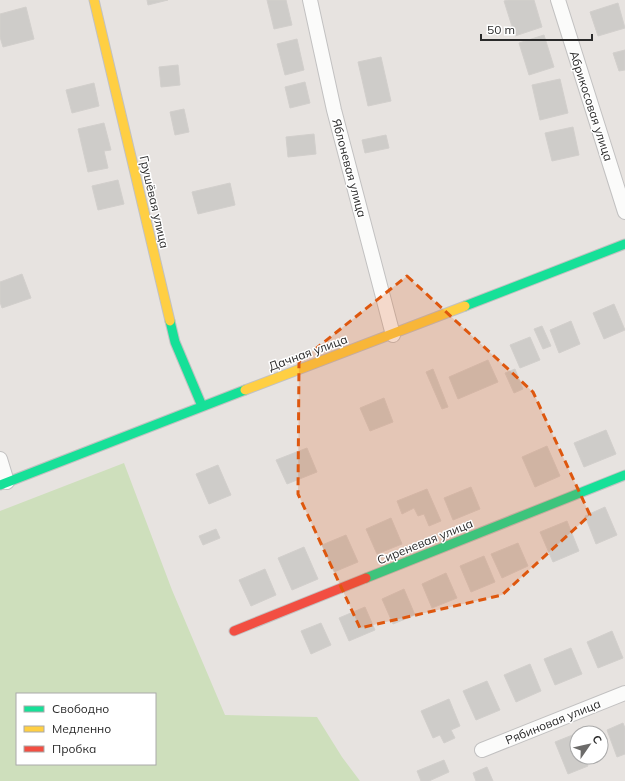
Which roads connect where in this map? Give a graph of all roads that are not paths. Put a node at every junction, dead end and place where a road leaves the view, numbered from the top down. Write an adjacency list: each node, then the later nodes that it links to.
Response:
1 (94, 0): 7 (street, Грушёвая улица)
2 (310, 0): 6 (street, Яблоневая улица)
3 (558, 0): 4 (street, Абрикосовая улица)
4 (625, 212)
5 (625, 244): 6 (street, Дачная улица)
6 (393, 335): 7 (street, Дачная улица)
7 (202, 406): 10 (street, Дачная улица)
8 (0, 459): 10 (street)
9 (625, 474): 11 (street, Сиреневая улица)
10 (4, 483)
11 (234, 631)
12 (625, 693): 13 (street, Рябиновая улица)
13 (482, 750)

